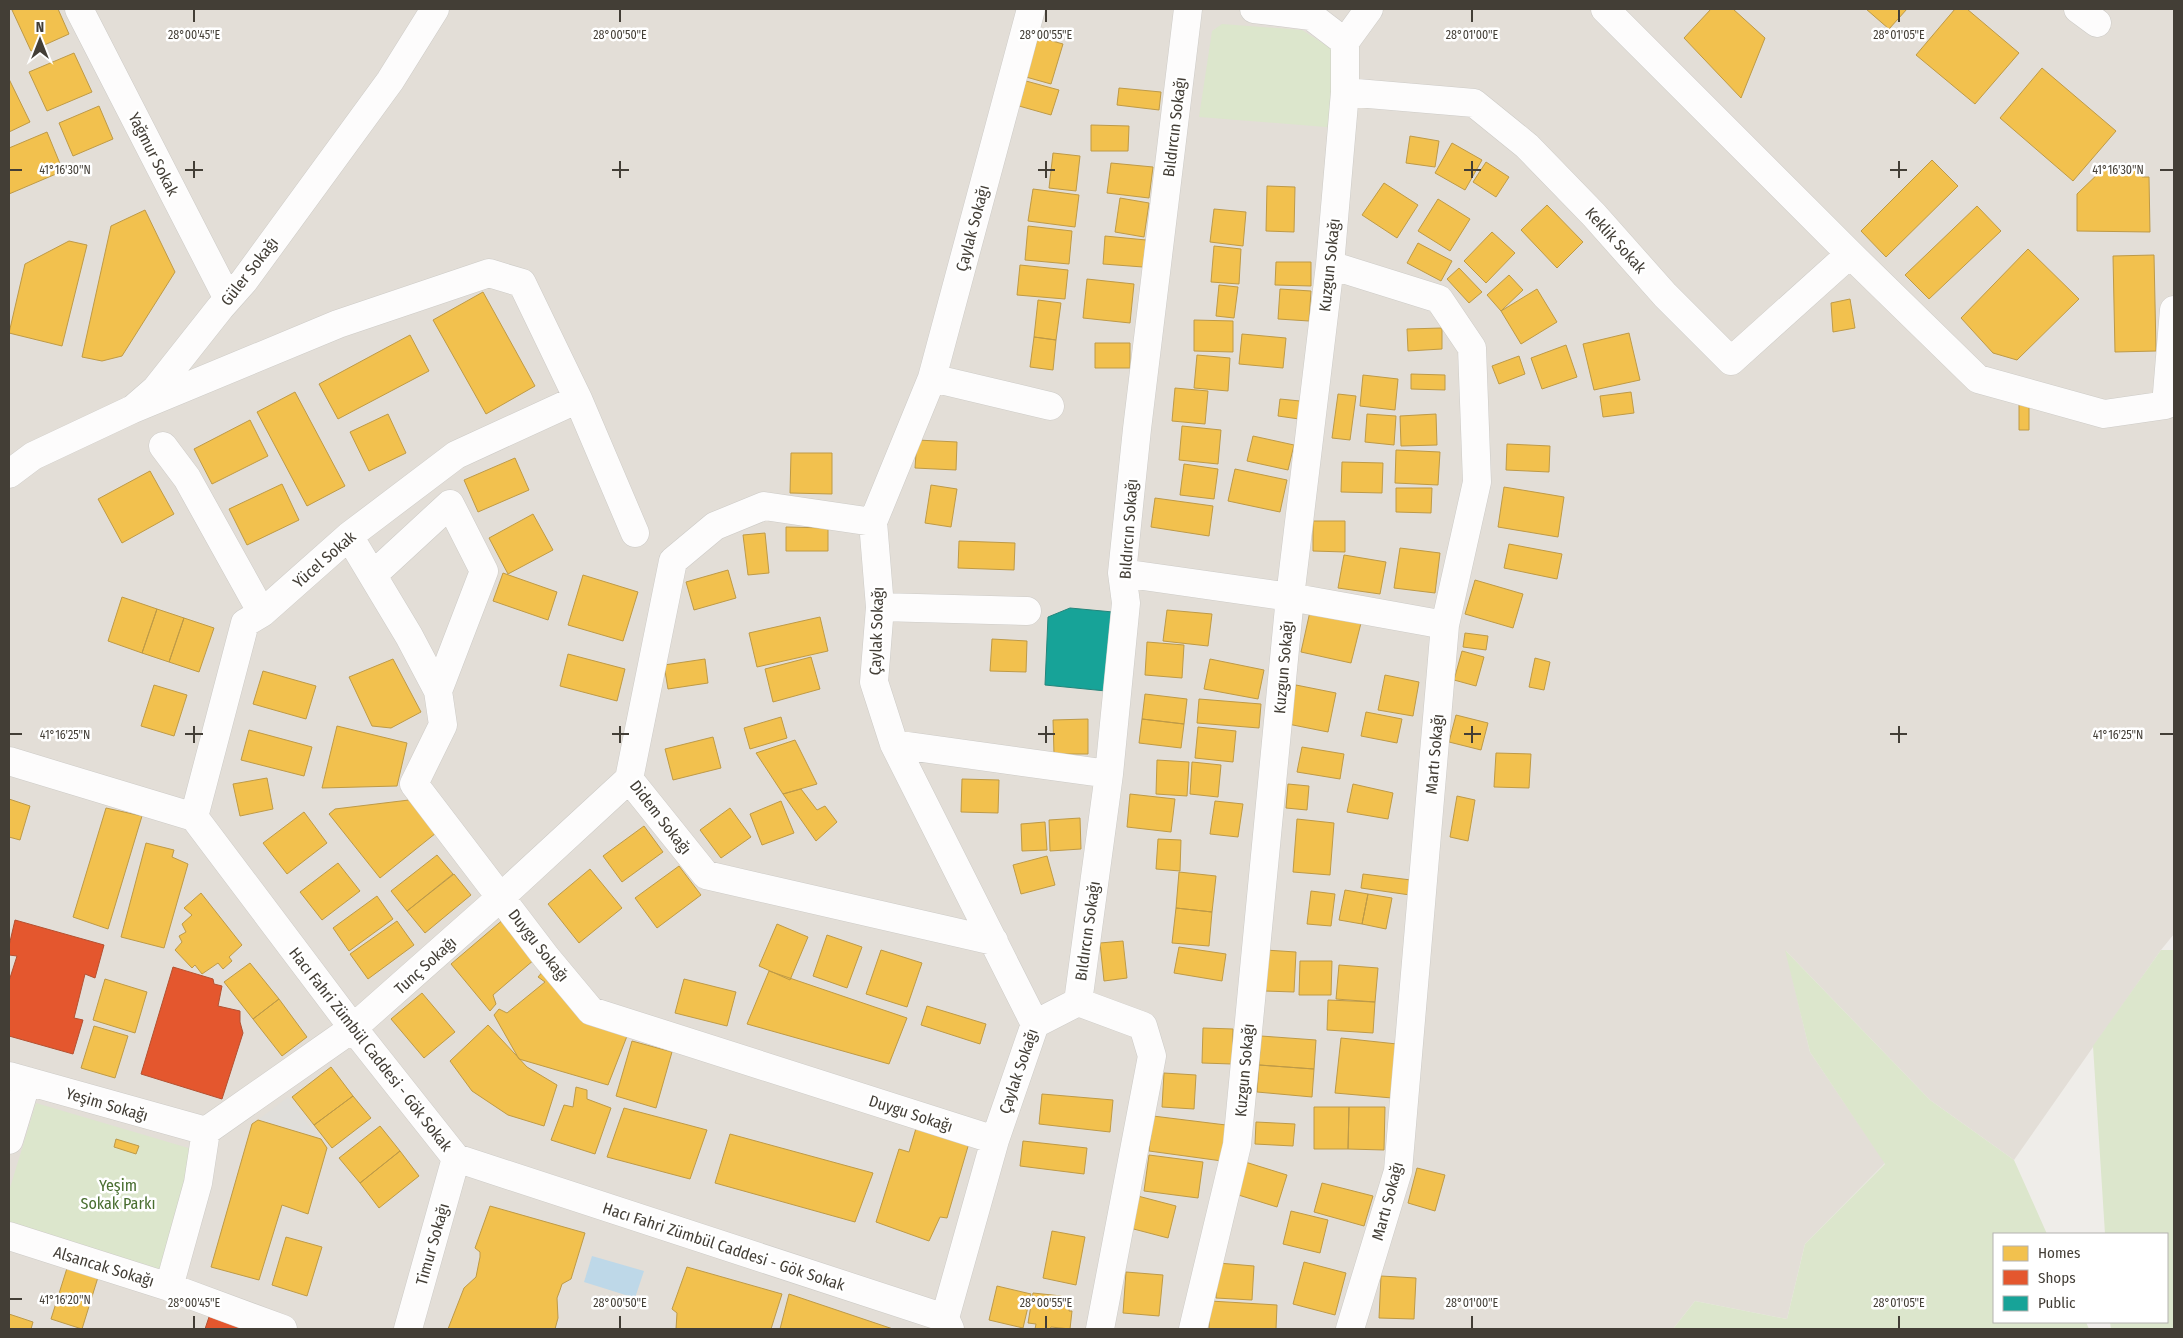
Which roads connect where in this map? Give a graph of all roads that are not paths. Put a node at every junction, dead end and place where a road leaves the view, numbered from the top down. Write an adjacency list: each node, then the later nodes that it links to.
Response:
1 (79, 9): 12 (street, Yağmur Sokak)
2 (435, 9): 12 (street, Güler Sokağı)
3 (1031, 9): 14 (street, Çaylak Sokağı)
4 (1188, 9): 23 (street, Bıldırcın Sokağı)
5 (1254, 9): 8 (street)
6 (1369, 9): 8 (street)
7 (1605, 9): 10 (street)
8 (1345, 42): 9 (street, Kuzgun Sokağı)
9 (1345, 92): 10 (street, Keklik Sokak); 11 (street, Kuzgun Sokağı)
10 (1850, 254): 13 (street)
11 (1330, 265): 25 (street, Kuzgun Sokağı); 29 (street, Martı Sokağı)
12 (228, 299): 17 (street, Güler Sokağı)
13 (2174, 310)
14 (932, 378): 16 (street); 20 (street, Çaylak Sokağı)
15 (578, 399): 17 (street); 21 (street); 22 (street, Yücel Sokak)
16 (1050, 406)
17 (134, 409): 19 (street, Güler Sokağı)
18 (163, 446): 28 (street)
19 (9, 474)
20 (873, 522): 26 (street, Çaylak Sokağı); 34 (street, Didem Sokağı)
21 (635, 533)
22 (348, 536): 24 (street); 28 (street, Yücel Sokak)
23 (1122, 573): 25 (street); 33 (street, Bıldırcın Sokağı)
24 (373, 575): 30 (street); 30 (street, Duygu Sokağı)
25 (1290, 597): 29 (street); 52 (street, Kuzgun Sokağı)
26 (880, 607): 27 (street); 31 (street, Çaylak Sokağı)
27 (1027, 611)
28 (262, 613): 35 (street, Yücel Sokak)
29 (1445, 625): 53 (street, Martı Sokağı)
30 (438, 690): 36 (street, Duygu Sokağı)
31 (894, 744): 33 (street); 37 (street, Çaylak Sokağı)
32 (9, 761): 35 (street)
33 (1109, 774): 38 (street, Bıldırcın Sokağı)
34 (629, 779): 36 (street, Tunç Sokağı); 37 (street, Didem Sokağı)
35 (194, 817): 40 (street, Hacı Fahri Zümbül Caddesi - Gök Sokak)
36 (501, 897): 40 (street, Tunç Sokağı); 44 (street, Duygu Sokağı)
37 (994, 941): 39 (street, Çaylak Sokağı)
38 (1078, 1002): 39 (street, Bıldırcın Sokağı); 51 (street)
39 (1035, 1024): 44 (street, Çaylak Sokağı)
40 (353, 1028): 42 (street, Tunç Sokağı); 45 (street, Hacı Fahri Zümbül Caddesi - Gök Sokak)
41 (18, 1079): 42 (street, Yeşim Sokağı); 43 (street)
42 (206, 1131): 47 (street)
43 (9, 1140)
44 (995, 1140): 48 (street, Çaylak Sokağı)
45 (456, 1158): 48 (street, Hacı Fahri Zümbül Caddesi - Gök Sokak); 50 (street, Timur Sokağı)
46 (9, 1236): 47 (street, Alsancak Sokağı)
47 (169, 1287): 49 (street, Alsancak Sokağı)
48 (947, 1323)
49 (283, 1329)
50 (408, 1329)
51 (1100, 1329)
52 (1192, 1329)
53 (1350, 1329)

